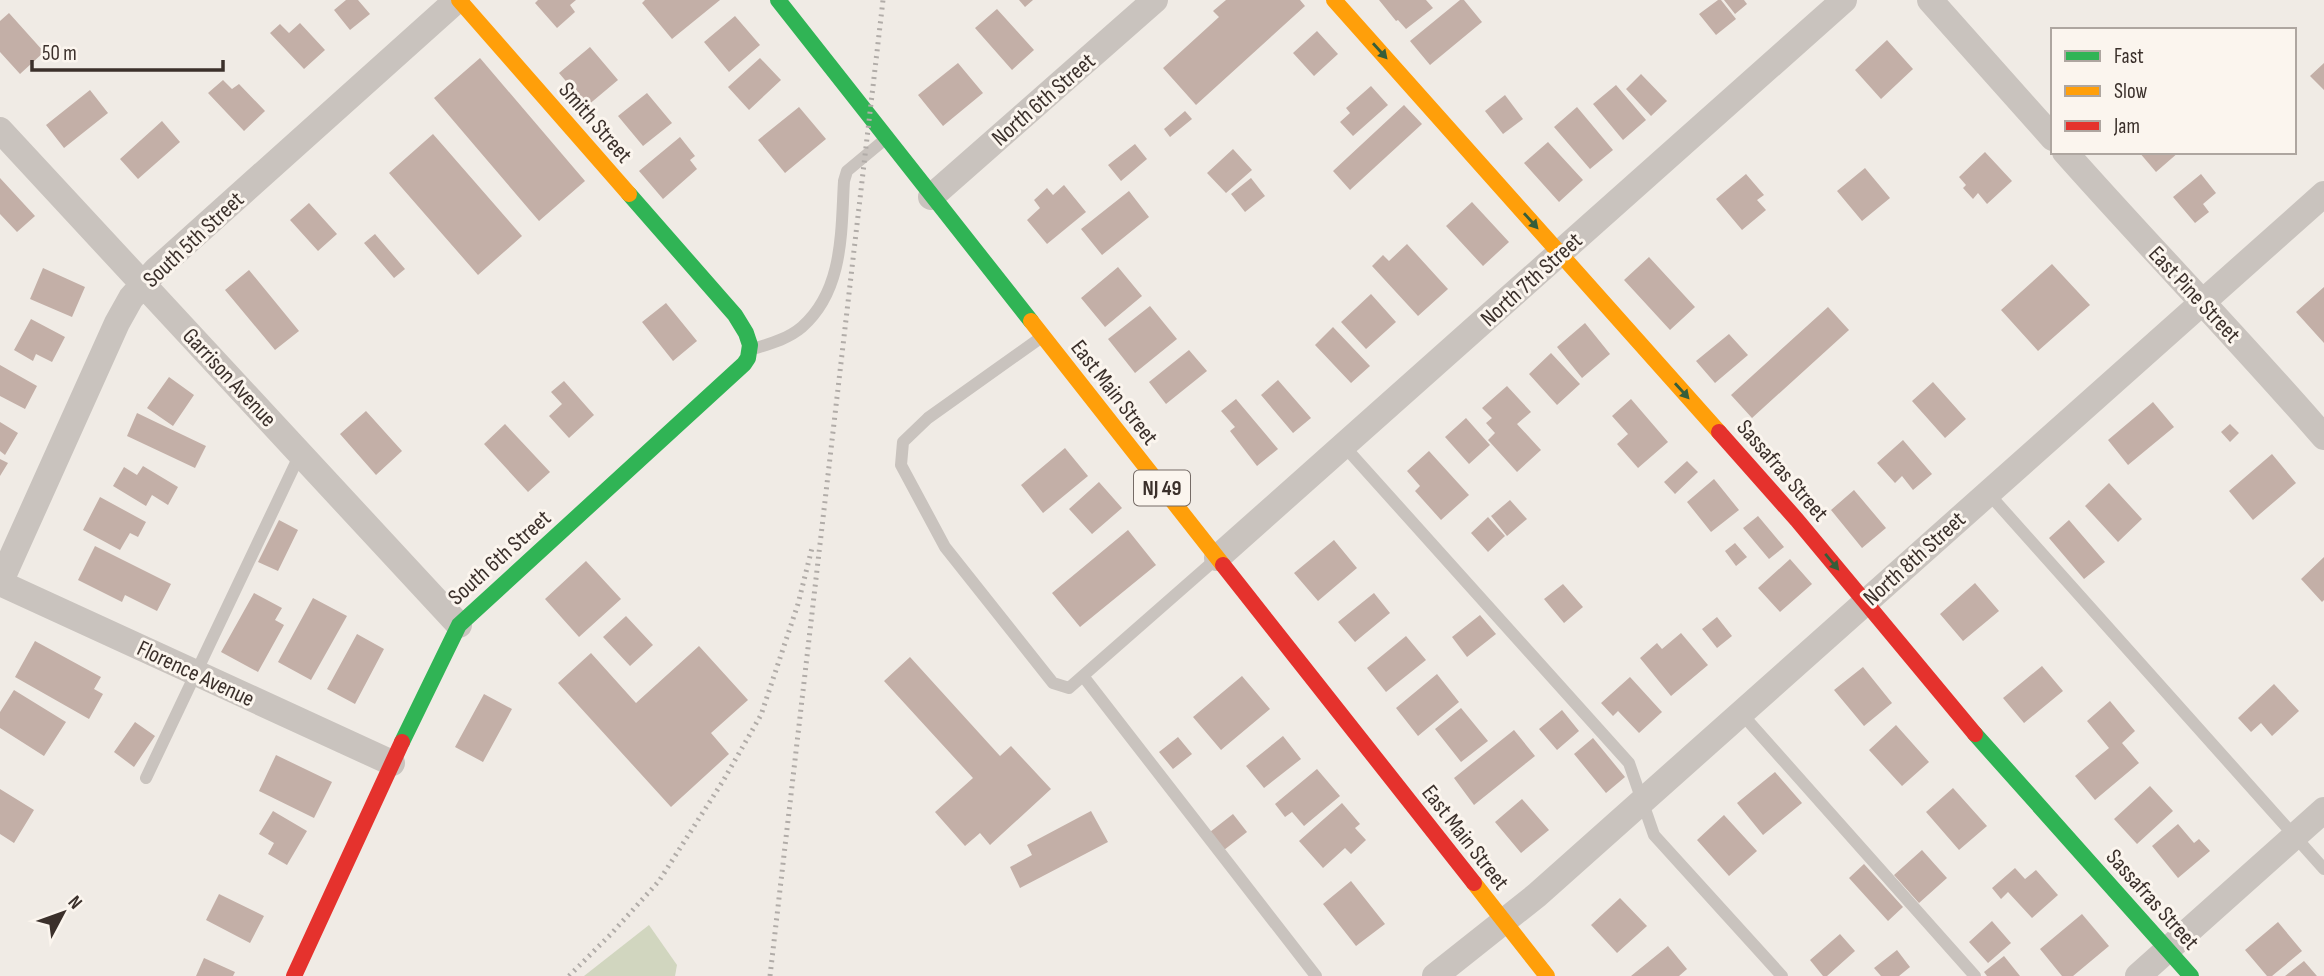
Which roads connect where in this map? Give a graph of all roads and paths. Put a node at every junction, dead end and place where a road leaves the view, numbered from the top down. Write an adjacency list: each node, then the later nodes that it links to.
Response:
1 (458, 0): 14 (street, South 5th Street); 17 (main road, Smith Street)
2 (778, 0): 9 (main road, East Main Street / NJ 49)
3 (1155, 0): 12 (street, North 6th Street)
4 (1334, 0): 13 (main road, Sassafras Street, one-way to 13)
5 (1844, 0): 13 (street, North 7th Street)
6 (1930, 0): 8 (street)
7 (0, 130): 14 (street, Garrison Avenue)
8 (2051, 136)
9 (886, 138): 12 (main road, East Main Street / NJ 49); 17 (lane)
10 (2067, 154): 15 (street, East Pine Street)
11 (2324, 194): 15 (street, North 8th Street)
12 (931, 197): 16 (main road, East Main Street / NJ 49)
13 (1560, 254): 19 (street, North 7th Street); 24 (main road, Sassafras Street, one-way to 24)
14 (144, 284): 20 (street, Garrison Avenue); 23 (street, South 5th Street)
15 (2203, 303): 18 (street, East Pine Street); 21 (street, North 8th Street)
16 (1042, 337): 22 (main road, East Main Street / NJ 49); 27 (lane)
17 (751, 350): 25 (main road, South 6th Street)
18 (2324, 438)
19 (1343, 446): 22 (street, North 7th Street); 31 (lane)
20 (300, 454): 25 (street, Garrison Avenue); 26 (lane)
21 (1988, 493): 24 (street, North 8th Street); 33 (lane)
22 (1217, 558): 27 (lane); 35 (main road, East Main Street / NJ 49)
23 (0, 583): 26 (street, Florence Avenue)
24 (1866, 602): 28 (street, North 8th Street); 36 (main road, Sassafras Street)
25 (458, 625): 29 (main road, South 6th Street)
26 (195, 673): 29 (street, Florence Avenue); 30 (lane)
27 (1083, 676): 38 (lane)
28 (1741, 713): 31 (street, North 8th Street); 42 (lane)
29 (392, 763): 37 (main road, South 6th Street)
30 (146, 778)
31 (1642, 801): 35 (street, North 8th Street); 41 (lane)
32 (2324, 810): 33 (street)
33 (2294, 836): 34 (lane); 36 (street)
34 (2324, 869)
35 (1504, 921): 39 (street, North 8th Street); 40 (main road, East Main Street / NJ 49)
36 (2168, 950): 43 (street); 44 (main road, Sassafras Street)
37 (294, 976)
38 (1316, 976)
39 (1435, 976)
40 (1547, 976)
41 (1782, 976)
42 (1975, 976)
43 (2138, 976)
44 (2191, 976)

